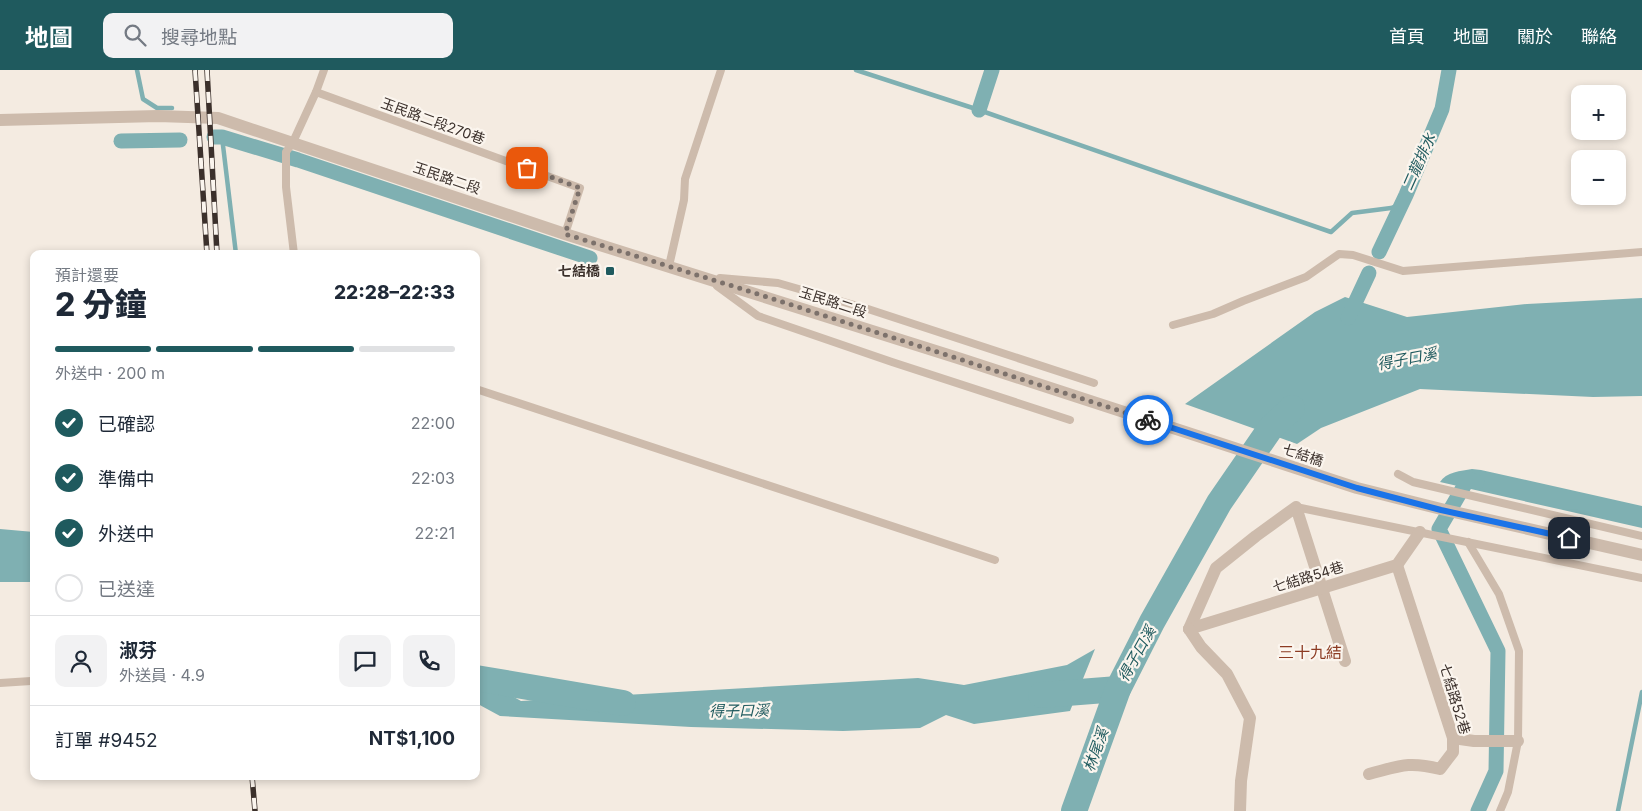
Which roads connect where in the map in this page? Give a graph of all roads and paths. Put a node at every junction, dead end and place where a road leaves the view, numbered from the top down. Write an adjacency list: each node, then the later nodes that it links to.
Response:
1 (324, 70): 3 (lane)
2 (721, 70): 9 (lane)
3 (316, 92): 5 (lane); 6 (lane, 玉民路二段270巷)
4 (0, 120): 5 (street, 玉民路二段)
5 (293, 142): 6 (street, 玉民路二段); 7 (lane)
6 (565, 234): 9 (street, 玉民路二段)
7 (294, 250)
8 (1642, 252): 11 (lane)
9 (669, 266): 10 (street, 玉民路二段)
10 (705, 277): 12 (street, 玉民路二段); 13 (lane); 15 (lane)
11 (1173, 325)
12 (961, 359): 21 (street, 七結橋)
13 (1094, 383)
14 (480, 390): 22 (lane)
15 (1070, 420)
16 (1398, 474): 19 (lane)
17 (1296, 507): 18 (lane); 25 (street); 26 (street)
18 (1420, 532): 20 (lane); 23 (street)
19 (1642, 536)
20 (1468, 542): 24 (lane); 31 (lane)
21 (1642, 555)
22 (994, 560)
23 (1396, 565): 25 (street, 七結路54巷); 30 (street, 七結路52巷)
24 (1642, 578)
25 (1321, 589): 26 (street, 七結路54巷); 27 (street)
26 (1189, 629): 33 (street)
27 (1345, 661)
28 (30, 681): 29 (lane)
29 (0, 683)
30 (1453, 738): 31 (street); 32 (street, 七結路52巷)
31 (1518, 741): 34 (lane)
32 (1369, 774)
33 (1240, 811)
34 (1500, 811)

